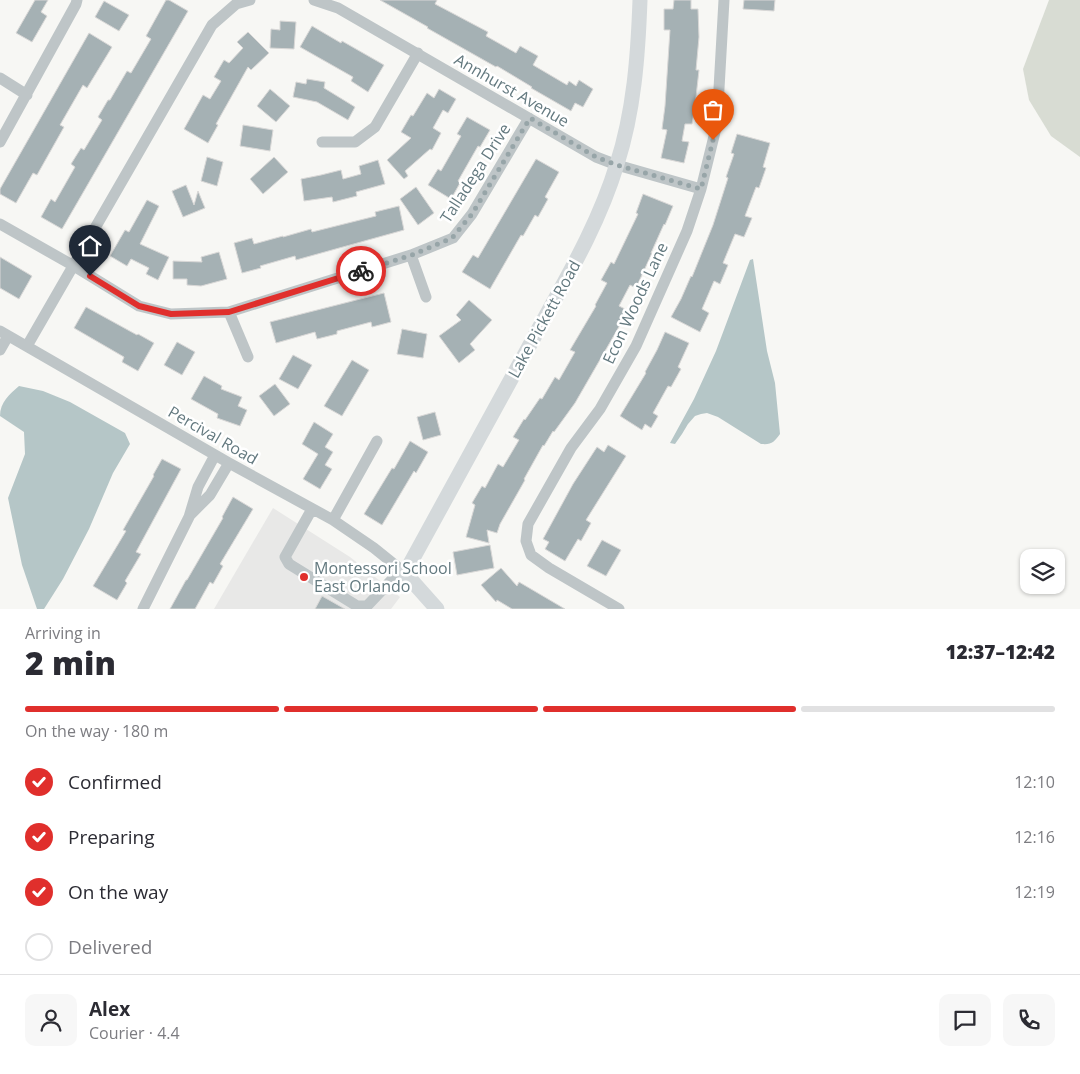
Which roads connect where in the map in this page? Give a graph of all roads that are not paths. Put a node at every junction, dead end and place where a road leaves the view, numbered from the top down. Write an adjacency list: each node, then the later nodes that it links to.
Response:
1 (77, 0): 9 (street)
2 (250, 0): 6 (street)
3 (314, 0): 7 (street, Annhurst Avenue)
4 (640, 0): 13 (main road, Lake Pickett Road)
5 (724, 0): 14 (street, Econ Woods Lane)
6 (235, 2): 17 (street)
7 (418, 53): 10 (street, Annhurst Avenue); 12 (street)
8 (0, 78): 9 (street)
9 (27, 95): 11 (street)
10 (530, 118): 13 (street, Annhurst Avenue); 16 (street, Talladega Drive)
11 (0, 142)
12 (322, 142)
13 (617, 165): 14 (street, Annhurst Avenue); 30 (main road, Lake Pickett Road)
14 (701, 189): 33 (street, Econ Woods Lane)
15 (0, 224): 17 (street, Talladega Drive)
16 (412, 255): 18 (street); 19 (street, Talladega Drive)
17 (74, 266): 19 (street, Talladega Drive); 21 (street)
18 (426, 298)
19 (229, 312): 23 (street)
20 (4, 334): 21 (street, Percival Road); 22 (street)
21 (27, 346): 25 (street, Percival Road)
22 (0, 350)
23 (248, 357)
24 (377, 441): 29 (street)
25 (215, 455): 26 (street, Percival Road); 28 (street)
26 (230, 463): 27 (street, Percival Road); 28 (street)
27 (312, 509): 29 (street, Percival Road); 30 (street)
28 (189, 517): 31 (street)
29 (334, 520): 30 (street, Percival Road)
30 (403, 572): 32 (main road)
31 (143, 609)
32 (436, 609)
33 (620, 609)

